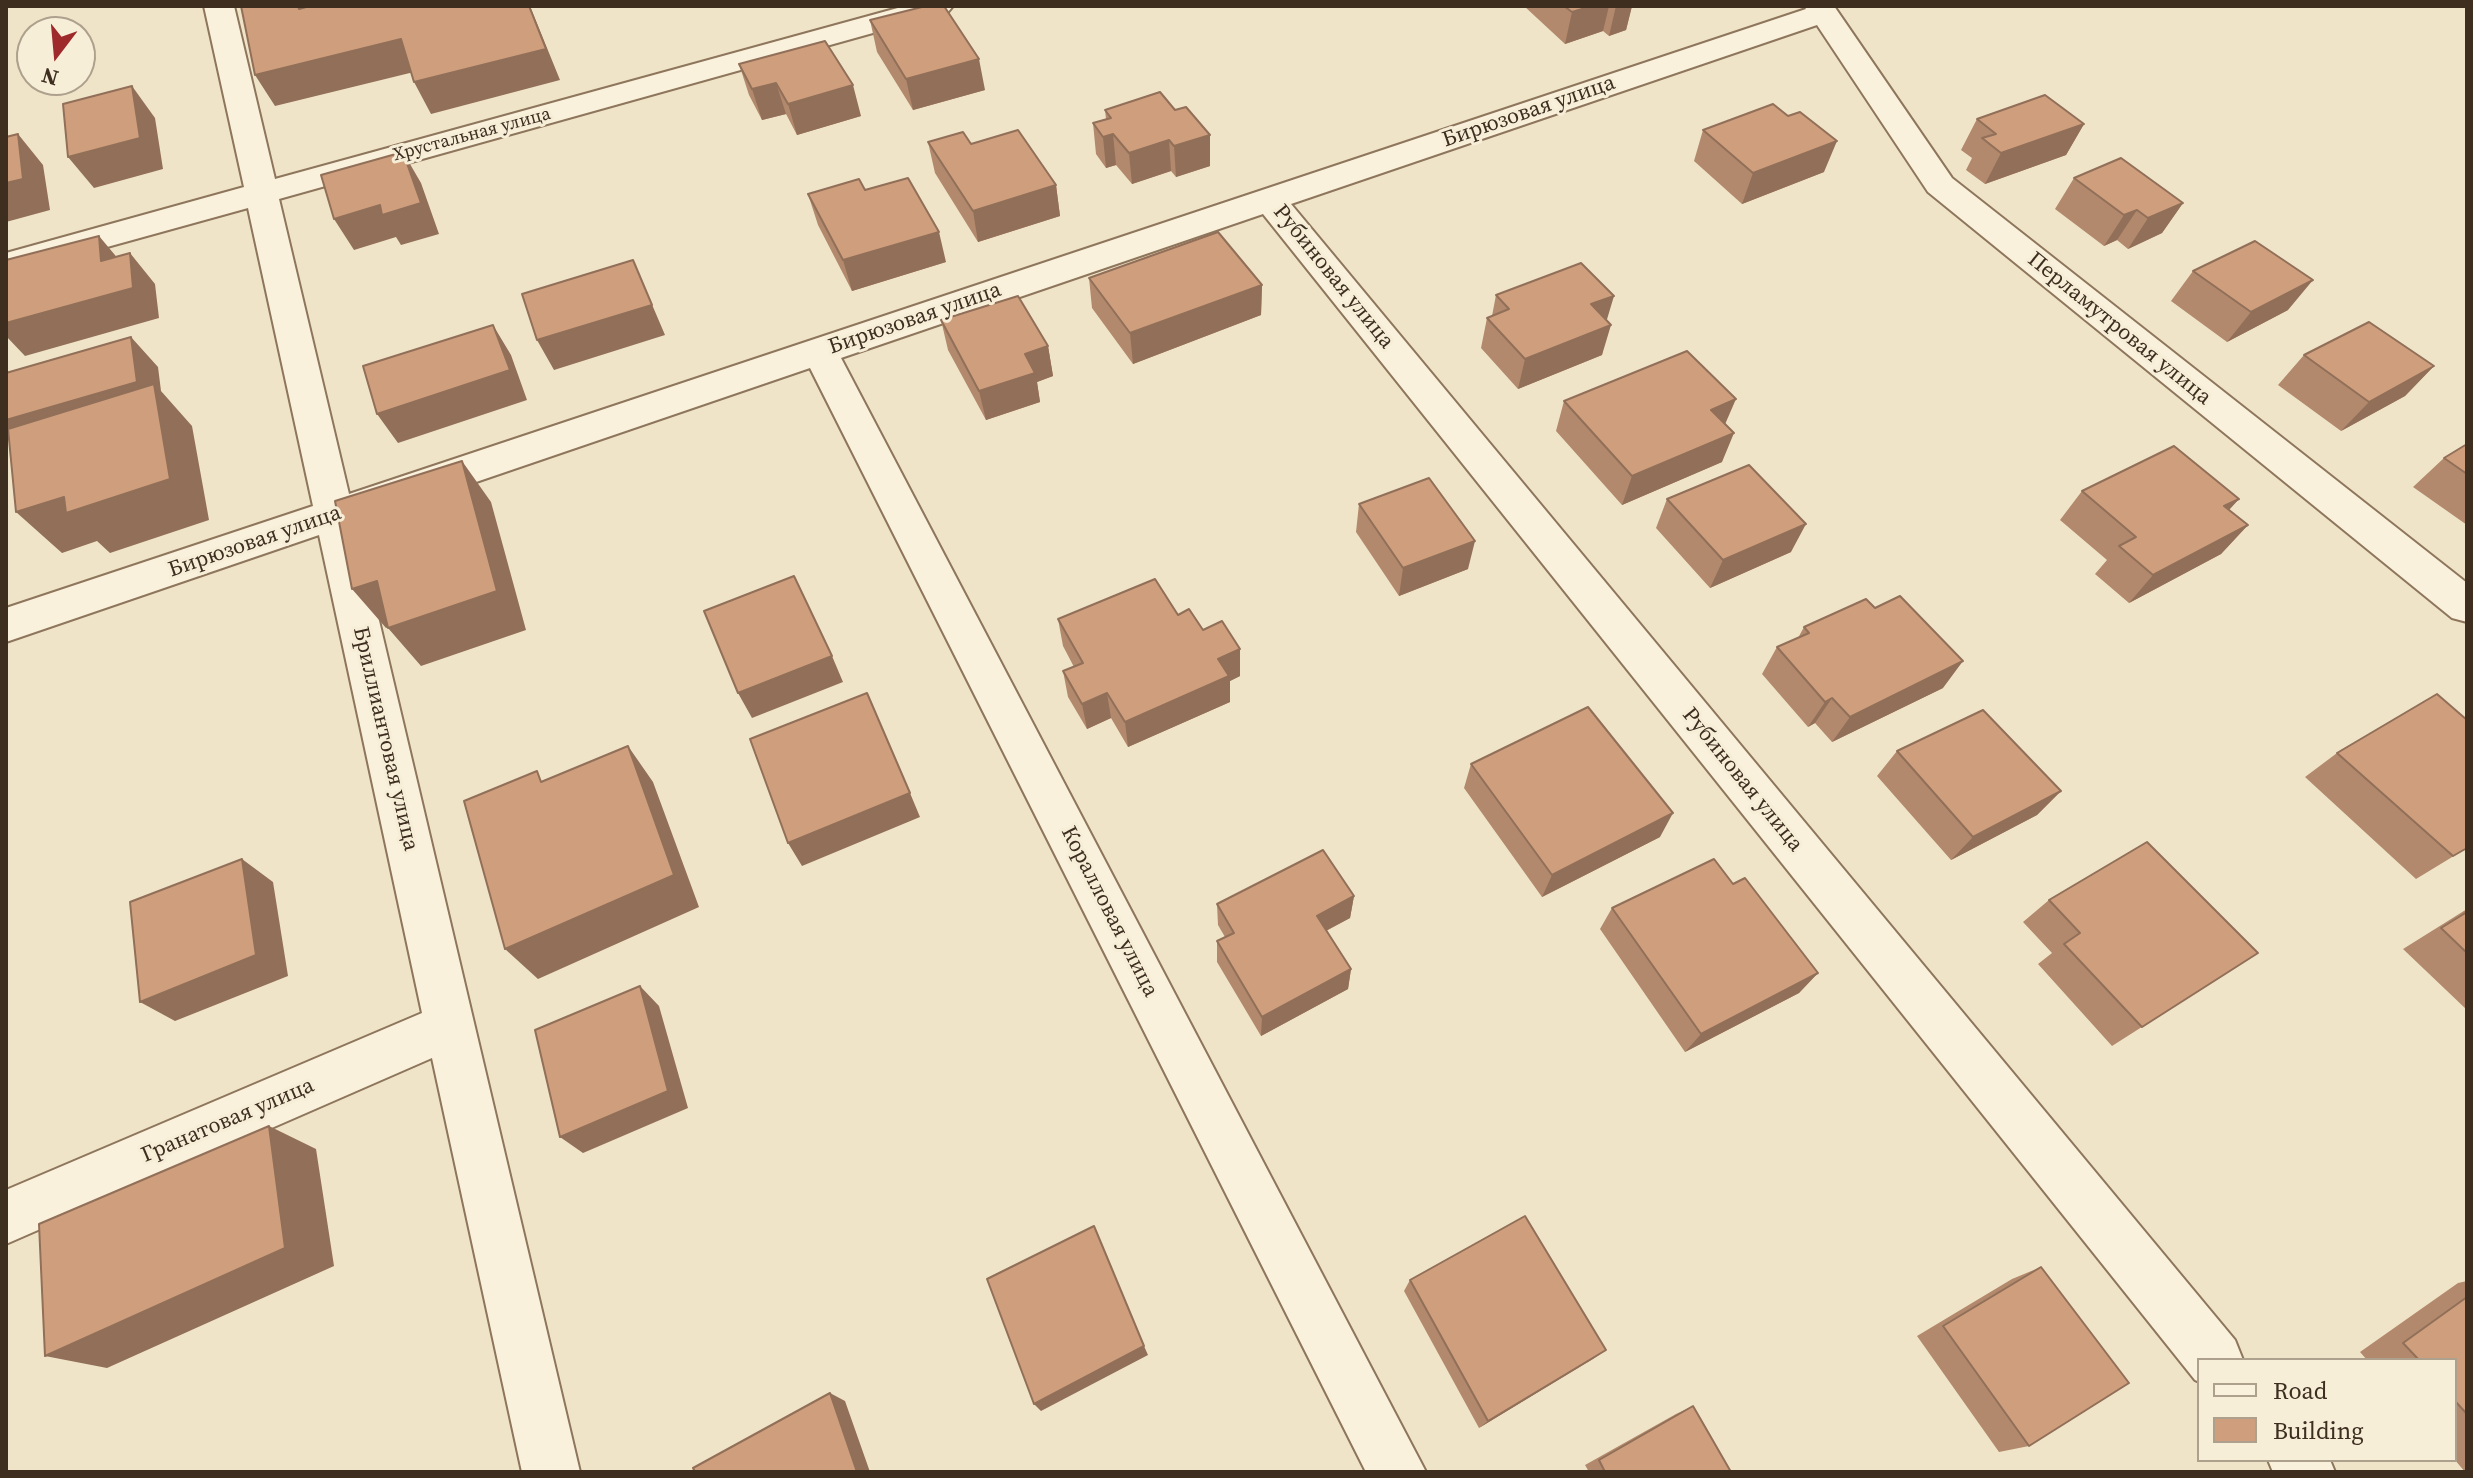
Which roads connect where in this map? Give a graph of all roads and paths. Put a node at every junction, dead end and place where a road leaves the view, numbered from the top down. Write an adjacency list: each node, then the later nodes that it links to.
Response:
1 (219, 6): 4 (street, Бриллиантовая улица)
2 (938, 6): 4 (street, Хрустальная улица)
3 (1822, 9): 5 (street, Бирюзовая улица); 9 (street, Перламутровая улица)
4 (261, 193): 6 (street, Хрустальная улица); 8 (street, Бриллиантовая улица)
5 (1269, 199): 7 (street, Бирюзовая улица); 13 (street, Рубиновая улица)
6 (6, 264)
7 (820, 352): 8 (street, Бирюзовая улица); 15 (street, Коралловая улица)
8 (334, 515): 10 (street, Бирюзовая улица); 11 (street, Бриллиантовая улица)
9 (2467, 606)
10 (6, 625)
11 (450, 1026): 12 (street, Гранатовая улица); 14 (street, Бриллиантовая улица)
12 (6, 1217)
13 (2213, 1358)
14 (551, 1472)
15 (1397, 1472)

